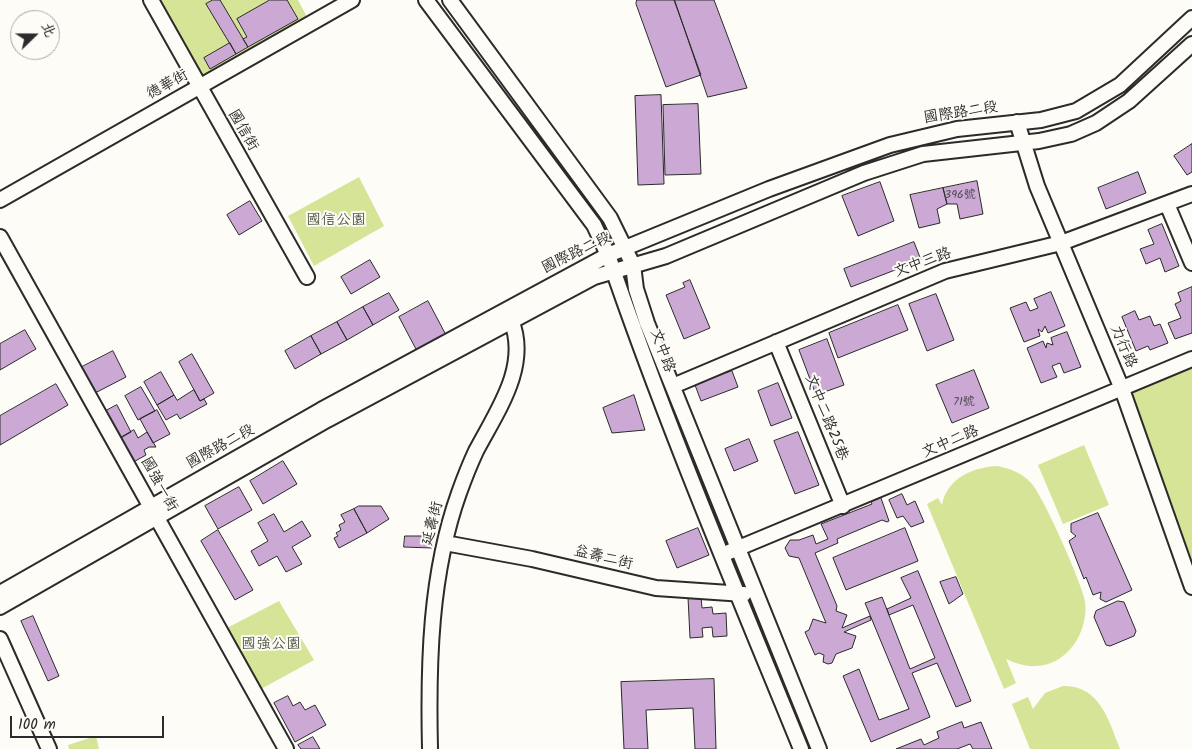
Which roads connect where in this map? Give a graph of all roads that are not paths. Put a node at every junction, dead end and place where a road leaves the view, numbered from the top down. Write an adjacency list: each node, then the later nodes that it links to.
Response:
1 (151, 0): 7 (street, 國信街)
2 (352, 0): 7 (street, 德華街)
3 (426, 0): 16 (street, 文中路)
4 (450, 0): 15 (street, 文中路)
5 (1192, 18): 8 (street, 國際路二段)
6 (1192, 44): 9 (street, 國際路二段)
7 (199, 88): 11 (street, 德華街); 20 (street, 國信街)
8 (1017, 122): 9 (street, 力行路); 15 (street, 國際路二段)
9 (1022, 142): 14 (street, 力行路); 18 (street, 國際路二段)
10 (1192, 194): 12 (street, 文中三路)
11 (0, 200)
12 (1167, 204): 14 (street, 文中三路); 17 (street)
13 (0, 237): 27 (street, 國強一街)
14 (1061, 243): 22 (street, 文中三路); 25 (street, 力行路)
15 (626, 248): 16 (street, 國際路二段); 18 (street, 文中路)
16 (608, 254): 19 (street, 文中路); 27 (street, 國際路二段)
17 (1192, 263)
18 (633, 265): 19 (street, 國際路二段); 24 (street, 文中路)
19 (613, 269): 21 (street, 國際路二段); 30 (street, 文中路)
20 (306, 277)
21 (511, 320): 27 (street, 國際路二段); 28 (street, 延壽街)
22 (776, 342): 24 (street, 文中三路); 26 (street, 文中二路25巷)
23 (1192, 359): 25 (street, 文中二路)
24 (673, 386): 29 (street, 文中路)
25 (1122, 389): 26 (street, 文中二路); 31 (street, 力行路)
26 (843, 506): 29 (street, 文中二路)
27 (154, 511): 33 (street, 國際路二段); 35 (street, 國際路二段); 38 (street, 國強一街)
28 (445, 543): 32 (street, 益壽二街); 39 (street, 延壽街)
29 (737, 549): 30 (street, 文中二路); 34 (street, 文中路)
30 (722, 555): 32 (street, 文中路)
31 (1192, 587)
32 (736, 592): 34 (street, 益壽二街); 40 (street, 文中路)
33 (0, 593)
34 (755, 596): 41 (street, 文中路)
35 (0, 607)
36 (0, 639): 37 (street)
37 (49, 749)
38 (286, 749)
39 (430, 749)
40 (801, 749)
41 (819, 749)

